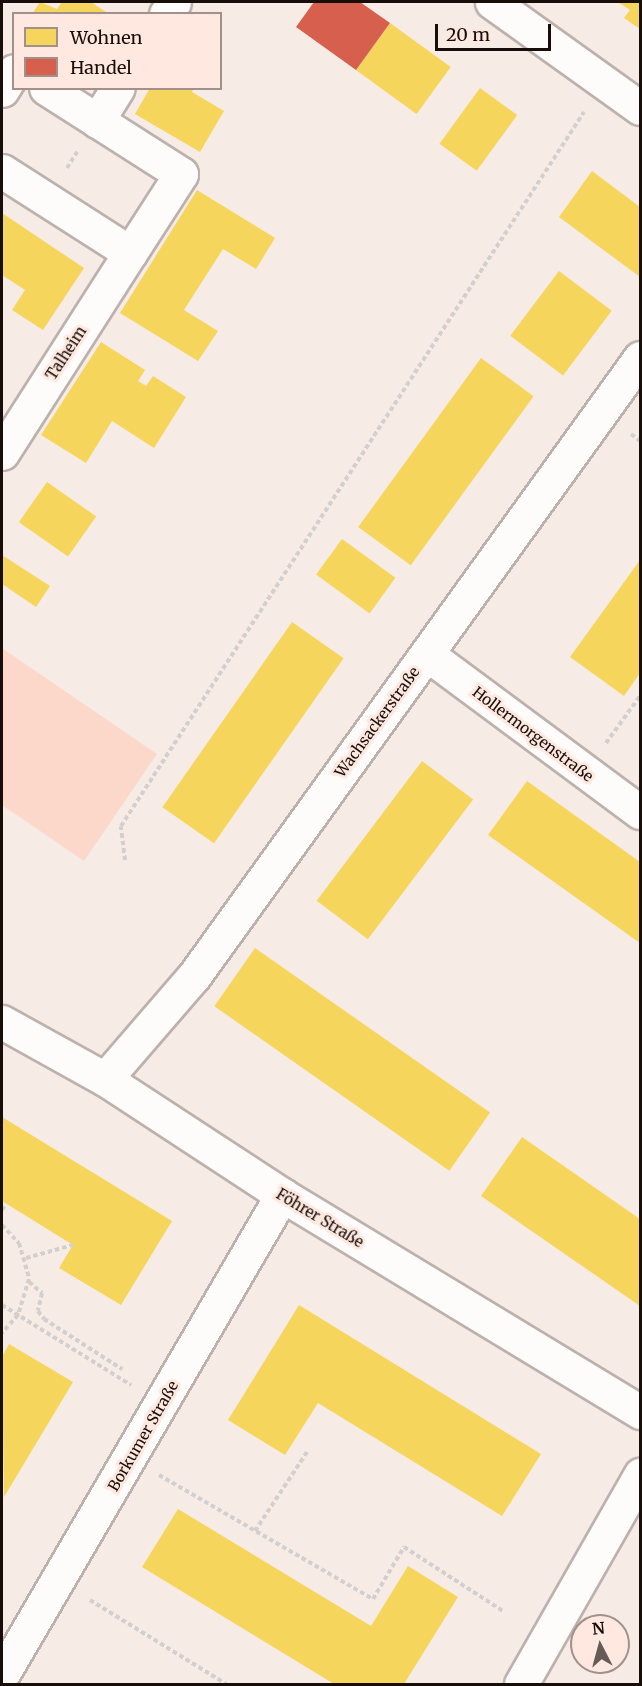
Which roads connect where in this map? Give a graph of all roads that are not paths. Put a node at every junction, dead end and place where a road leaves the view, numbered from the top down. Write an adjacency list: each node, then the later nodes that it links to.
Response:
1 (492, 2): 6 (street)
2 (12, 74): 3 (street)
3 (2, 90)
4 (49, 90): 7 (street, Talheim)
5 (117, 90): 7 (street)
6 (640, 108)
7 (97, 121): 9 (street, Talheim)
8 (2, 171): 9 (street)
9 (130, 253): 11 (street, Talheim)
10 (640, 358): 12 (street, Wachsackerstraße)
11 (2, 453)
12 (427, 654): 13 (street, Hollermorgenstraße); 15 (street, Wachsackerstraße)
13 (640, 812)
14 (2, 1022): 15 (street, Föhrer Straße)
15 (105, 1079): 16 (street, Föhrer Straße)
16 (282, 1195): 17 (street, Föhrer Straße); 19 (street, Borkumer Straße)
17 (640, 1412)
18 (640, 1475): 20 (street)
19 (2, 1676)
20 (521, 1684)

